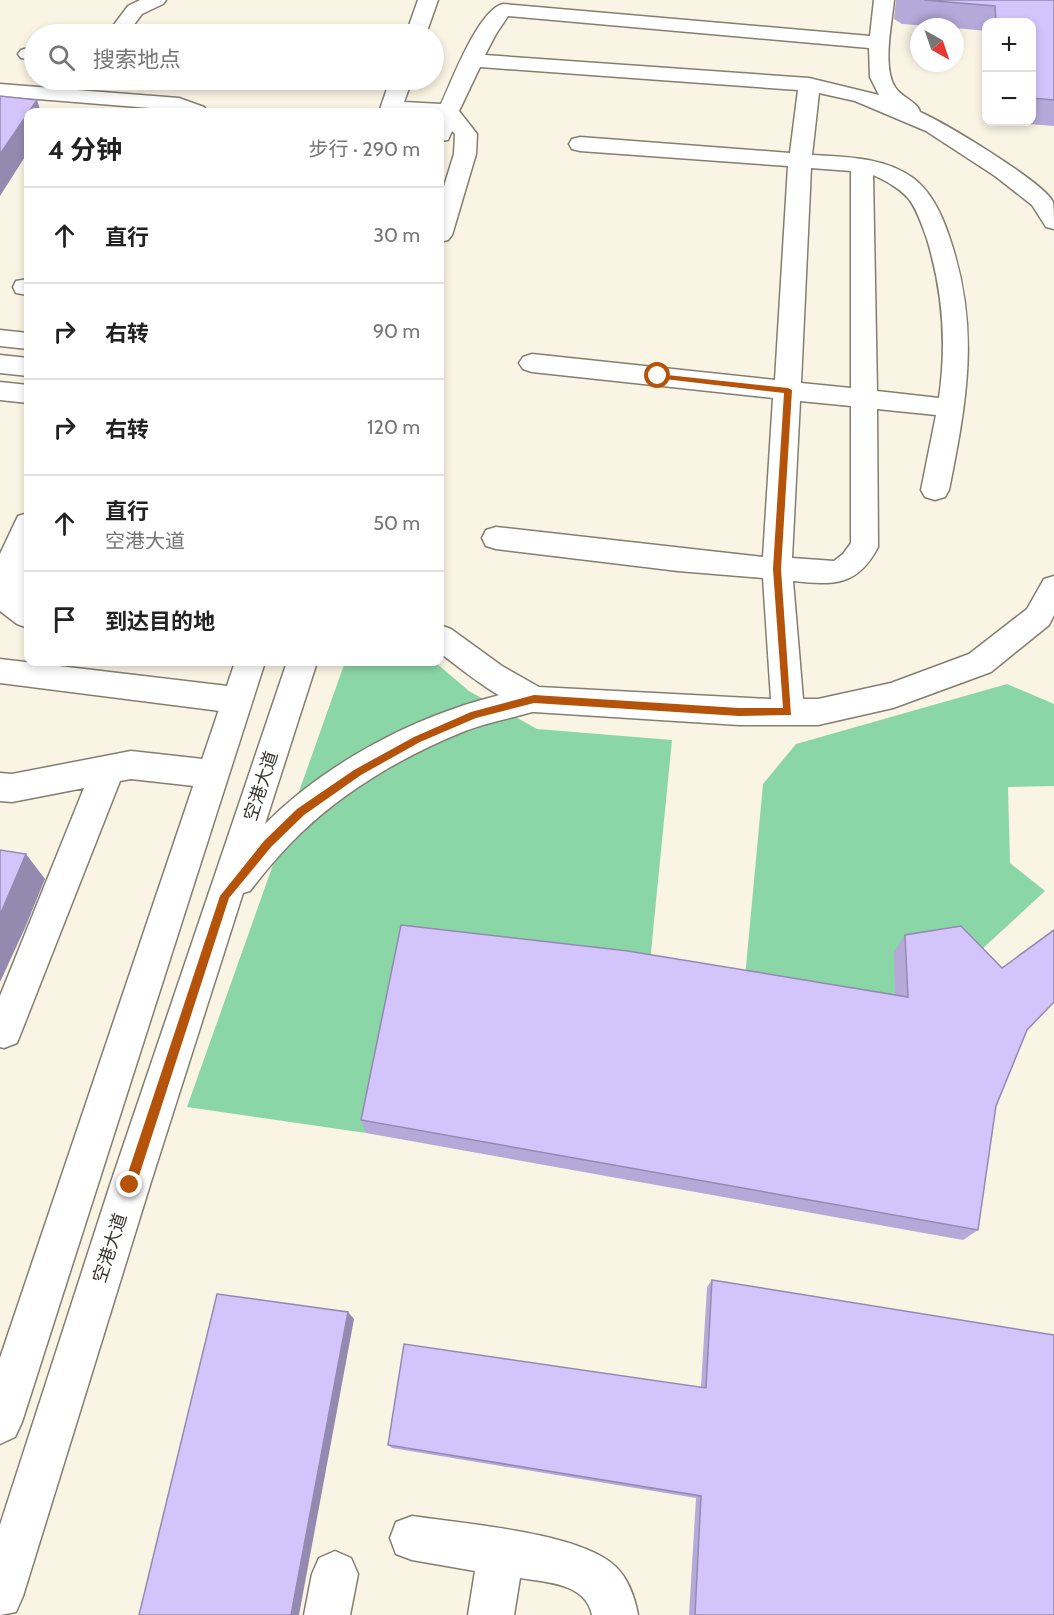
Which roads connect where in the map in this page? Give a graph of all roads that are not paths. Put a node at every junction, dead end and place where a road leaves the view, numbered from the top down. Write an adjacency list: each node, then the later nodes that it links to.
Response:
1 (156, 0): 5 (street)
2 (428, 0): 6 (street)
3 (884, 0): 7 (street)
4 (505, 5): 7 (street); 8 (street)
5 (124, 24)
6 (420, 24)
7 (881, 43): 19 (street)
8 (473, 60): 9 (street); 17 (street)
9 (809, 84): 19 (street); 21 (street)
10 (24, 89): 11 (street)
11 (0, 90)
12 (99, 90): 14 (street)
13 (397, 90): 15 (street)
14 (188, 108)
15 (391, 108)
16 (444, 111): 17 (street)
17 (448, 111): 18 (street); 23 (street)
18 (444, 123)
19 (934, 126): 24 (street)
20 (580, 144): 21 (street)
21 (800, 160): 22 (street); 30 (street)
22 (862, 165): 33 (street); 34 (street)
23 (444, 221)
24 (1054, 222)
25 (0, 338): 26 (street)
26 (24, 341)
27 (532, 363): 30 (street)
28 (0, 364): 29 (street)
29 (24, 367)
30 (788, 390): 33 (street); 38 (street)
31 (0, 391): 32 (street)
32 (24, 394)
33 (864, 399): 34 (street); 38 (street)
34 (951, 408): 35 (street)
35 (935, 490)
36 (24, 530): 39 (street)
37 (496, 538): 38 (street)
38 (777, 569): 48 (street)
39 (5, 577): 41 (street)
40 (1054, 587): 48 (street)
41 (24, 614)
42 (444, 640): 46 (street)
43 (249, 666): 47 (street)
44 (301, 666): 52 (street, 空港大道)
45 (0, 671): 47 (street)
46 (534, 699): 48 (street); 52 (street)
47 (236, 700): 50 (street)
48 (788, 712)
49 (108, 769): 50 (street); 51 (street); 53 (street)
50 (212, 774): 54 (street)
51 (0, 787)
52 (225, 896): 57 (street, 空港大道)
53 (4, 1031)
54 (0, 1422)
55 (412, 1538): 56 (street)
56 (501, 1553): 58 (street); 59 (street)
57 (0, 1596)
58 (491, 1615)
59 (615, 1615)

